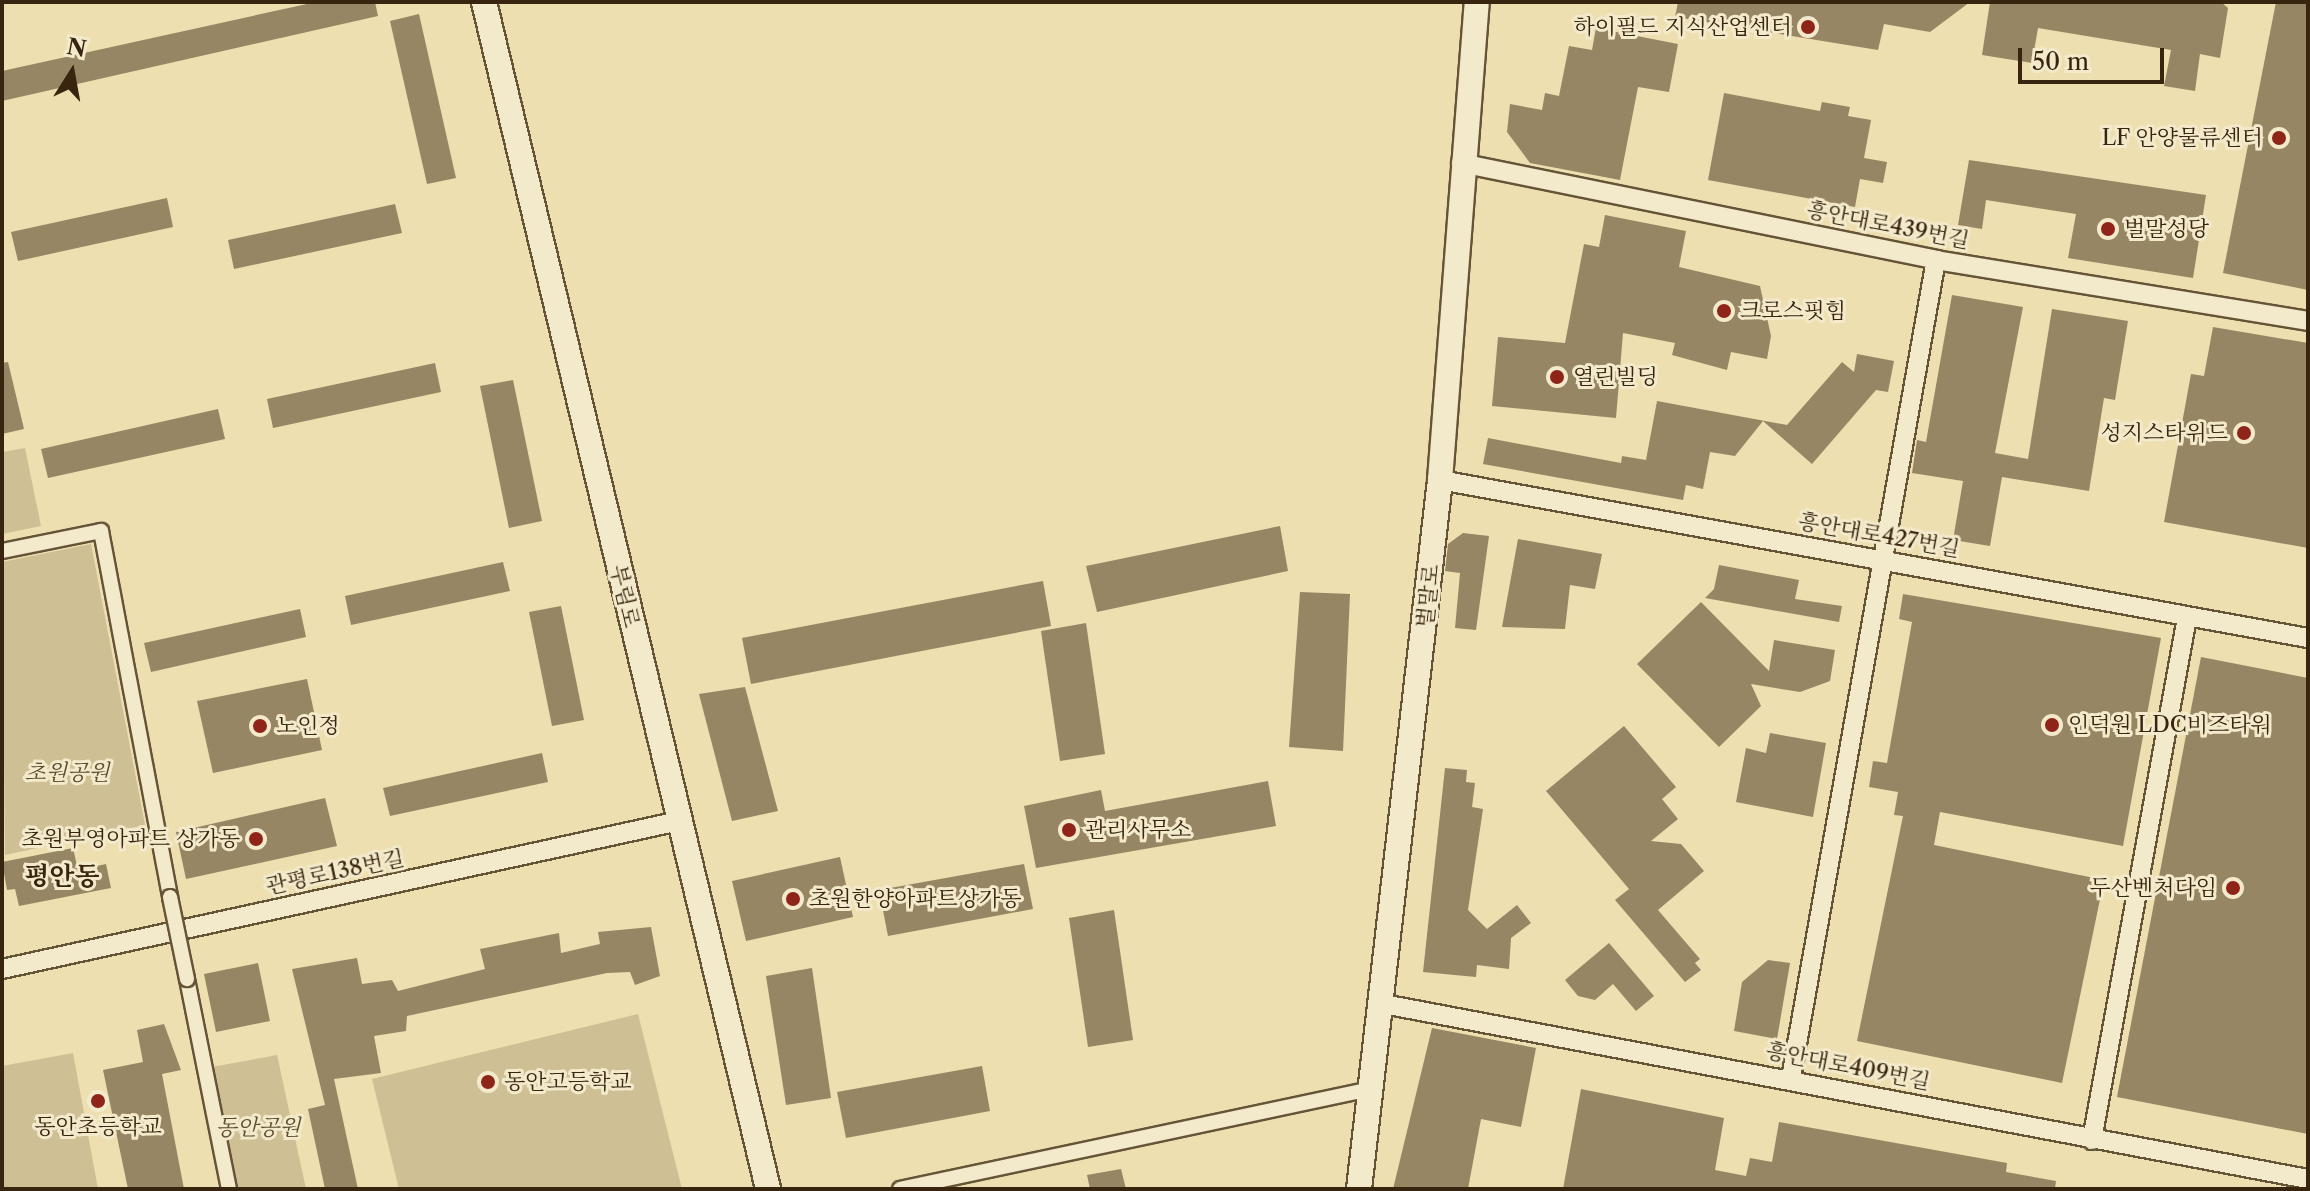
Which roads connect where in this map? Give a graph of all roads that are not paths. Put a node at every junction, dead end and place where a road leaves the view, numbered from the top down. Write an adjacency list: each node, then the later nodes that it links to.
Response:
1 (484, 2): 11 (street, 부림로)
2 (1477, 2): 3 (street, 벌말로)
3 (1461, 163): 4 (street, 흥안대로439번길); 6 (street, 벌말로)
4 (1936, 260): 5 (street, 흥안대로439번길); 8 (street)
5 (2308, 321)
6 (1440, 480): 8 (street, 흥안대로427번길); 13 (street, 벌말로)
7 (2, 551): 18 (street, bridge)
8 (1883, 559): 9 (street, 흥안대로427번길); 14 (street)
9 (2187, 617): 10 (street, 흥안대로427번길); 16 (street)
10 (2308, 638)
11 (679, 821): 12 (street, 관평로138번길); 19 (street, 부림로)
12 (2, 969)
13 (1378, 1003): 14 (street, 흥안대로409번길); 15 (street, 벌말로)
14 (1791, 1078): 16 (street, 흥안대로409번길)
15 (1369, 1089): 20 (street); 21 (street, 벌말로)
16 (2092, 1140): 17 (street, 흥안대로409번길)
17 (2308, 1179)
18 (229, 1189)
19 (768, 1189)
20 (900, 1189)
21 (1359, 1189)

